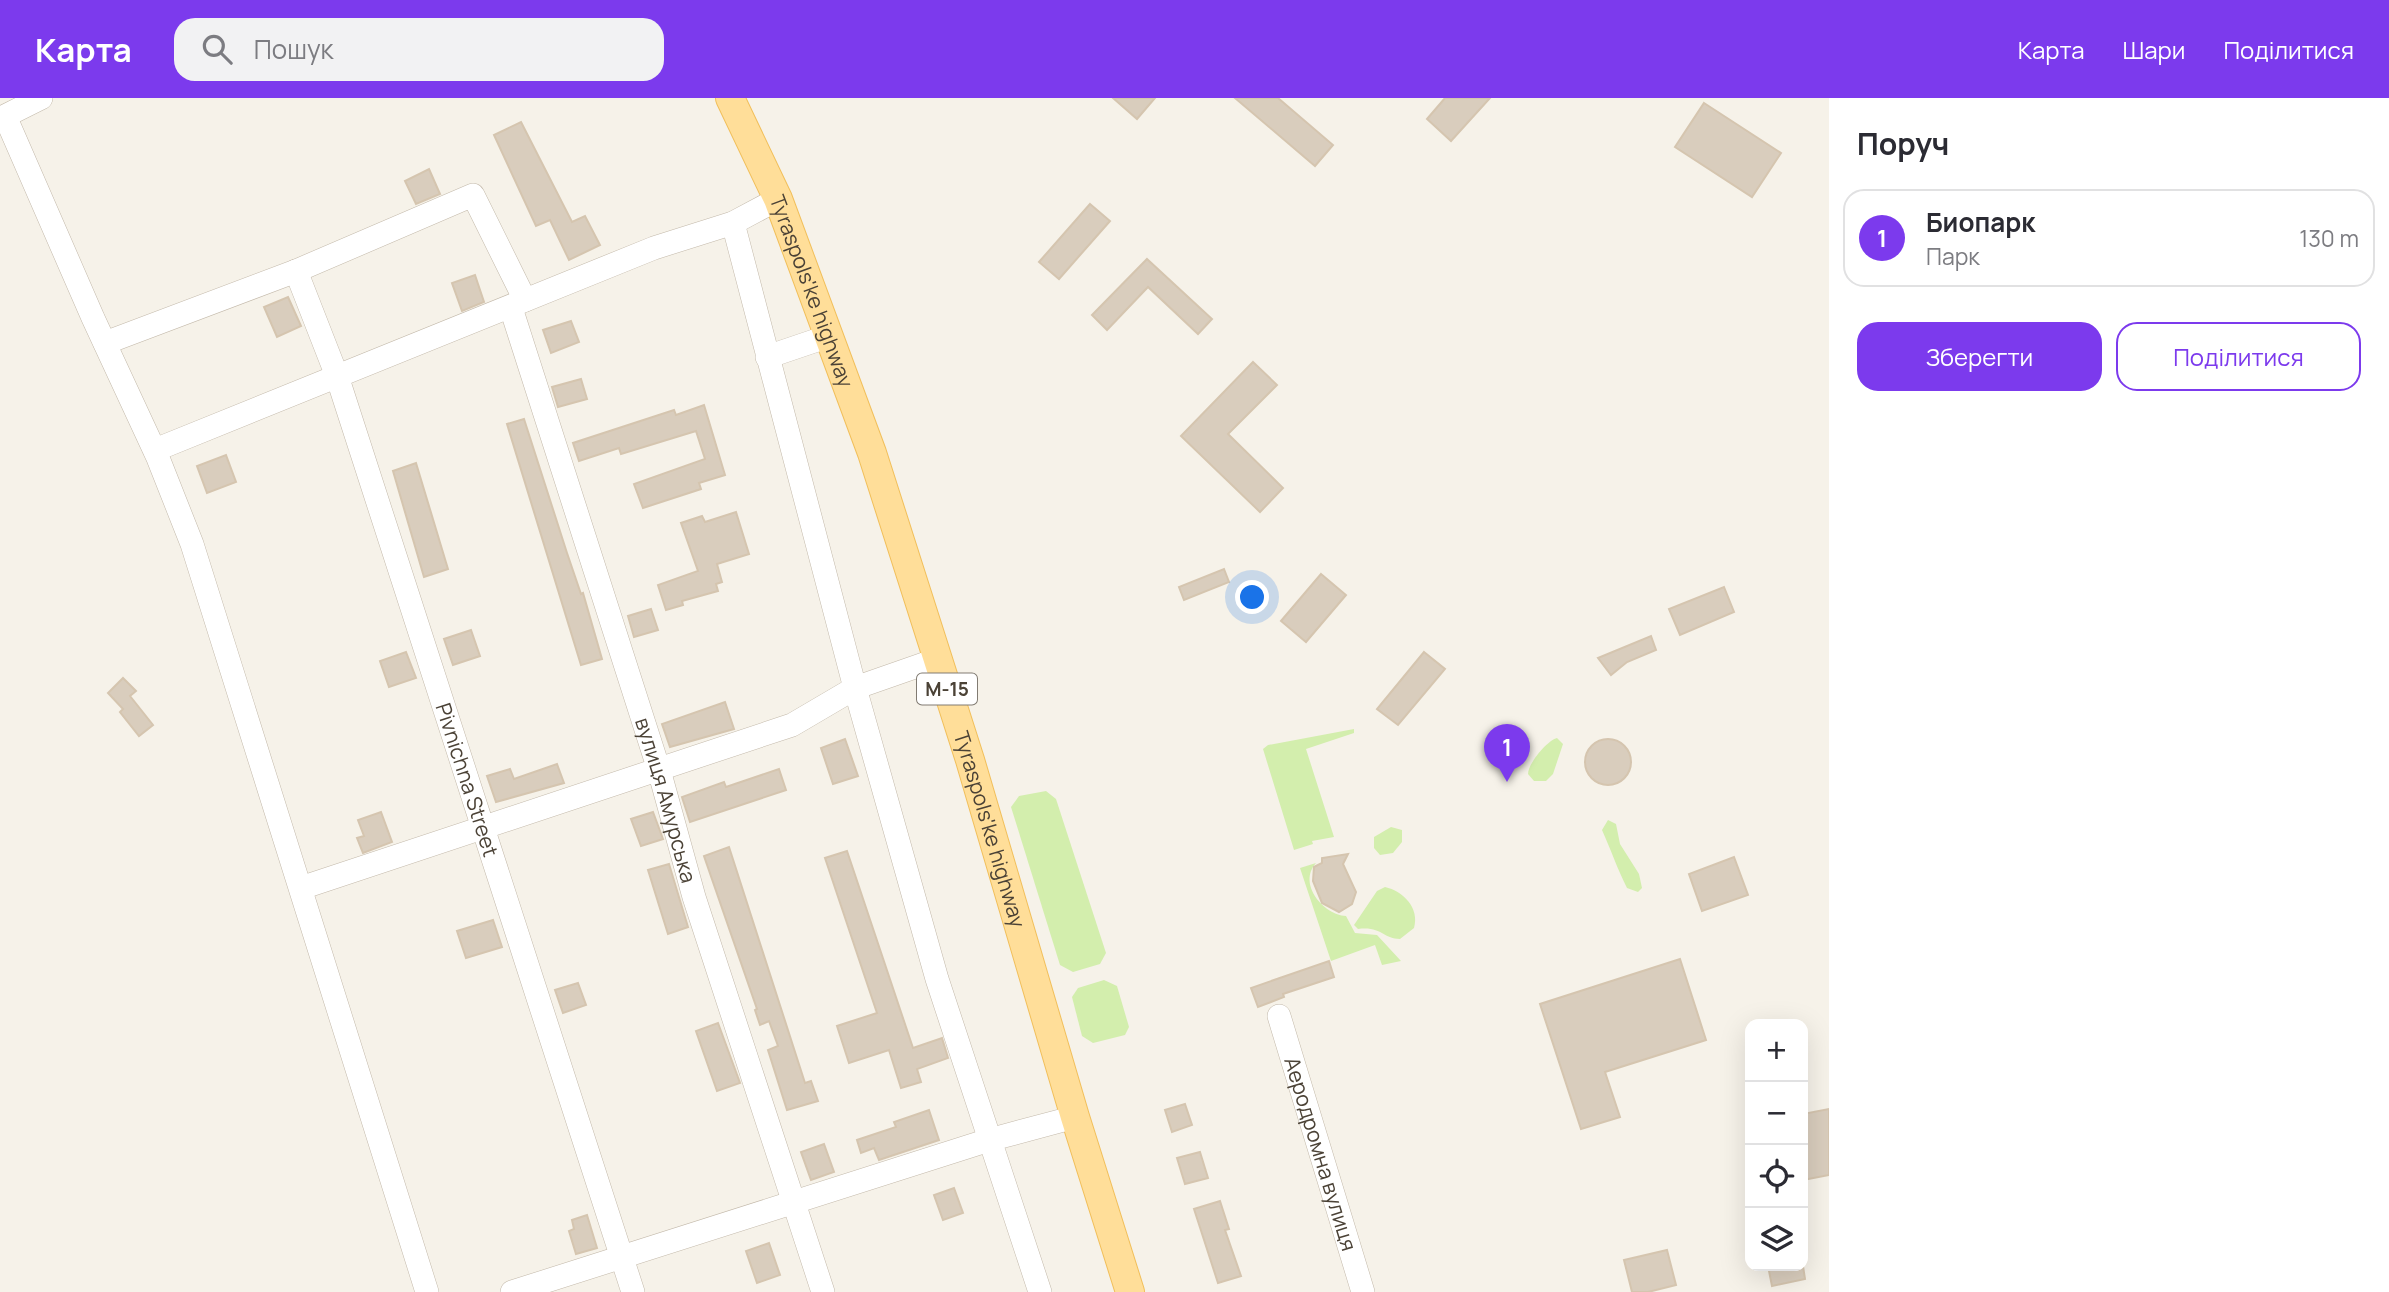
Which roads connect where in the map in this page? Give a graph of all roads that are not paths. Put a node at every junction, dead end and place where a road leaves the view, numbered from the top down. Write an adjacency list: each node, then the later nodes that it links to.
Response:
1 (41, 98): 8 (street)
2 (730, 98): 3 (main road, Tyraspols'ke highway / М-15)
3 (778, 198): 4 (street); 7 (main road, Tyraspols'ke highway / М-15)
4 (733, 223): 6 (street); 9 (street)
5 (296, 271): 6 (street, вулиця Амурська); 8 (street); 10 (street, Pivnichna Street)
6 (518, 304): 10 (street); 14 (street, вулиця Амурська)
7 (829, 336): 9 (street); 12 (main road, Tyraspols'ke highway / М-15)
8 (105, 342): 11 (street)
9 (767, 357): 13 (street)
10 (337, 376): 11 (street); 15 (street, Pivnichna Street)
11 (155, 450): 16 (street)
12 (938, 659): 13 (street); 18 (main road, Tyraspols'ke highway / М-15)
13 (855, 688): 14 (street); 19 (street)
14 (659, 770): 15 (street); 20 (street, вулиця Амурська)
15 (483, 828): 16 (street); 21 (street, Pivnichna Street)
16 (301, 888): 22 (street)
17 (1279, 1016): 28 (street, Аеродромна вулиця)
18 (1075, 1117): 19 (street); 27 (main road, Tyraspols'ke highway / М-15)
19 (989, 1140): 20 (street); 26 (street)
20 (793, 1205): 21 (street); 25 (street, вулиця Амурська)
21 (622, 1258): 23 (street); 24 (street, Pivnichna Street)
22 (427, 1292)
23 (512, 1292)
24 (633, 1292)
25 (823, 1292)
26 (1040, 1292)
27 (1130, 1292)
28 (1363, 1292)

